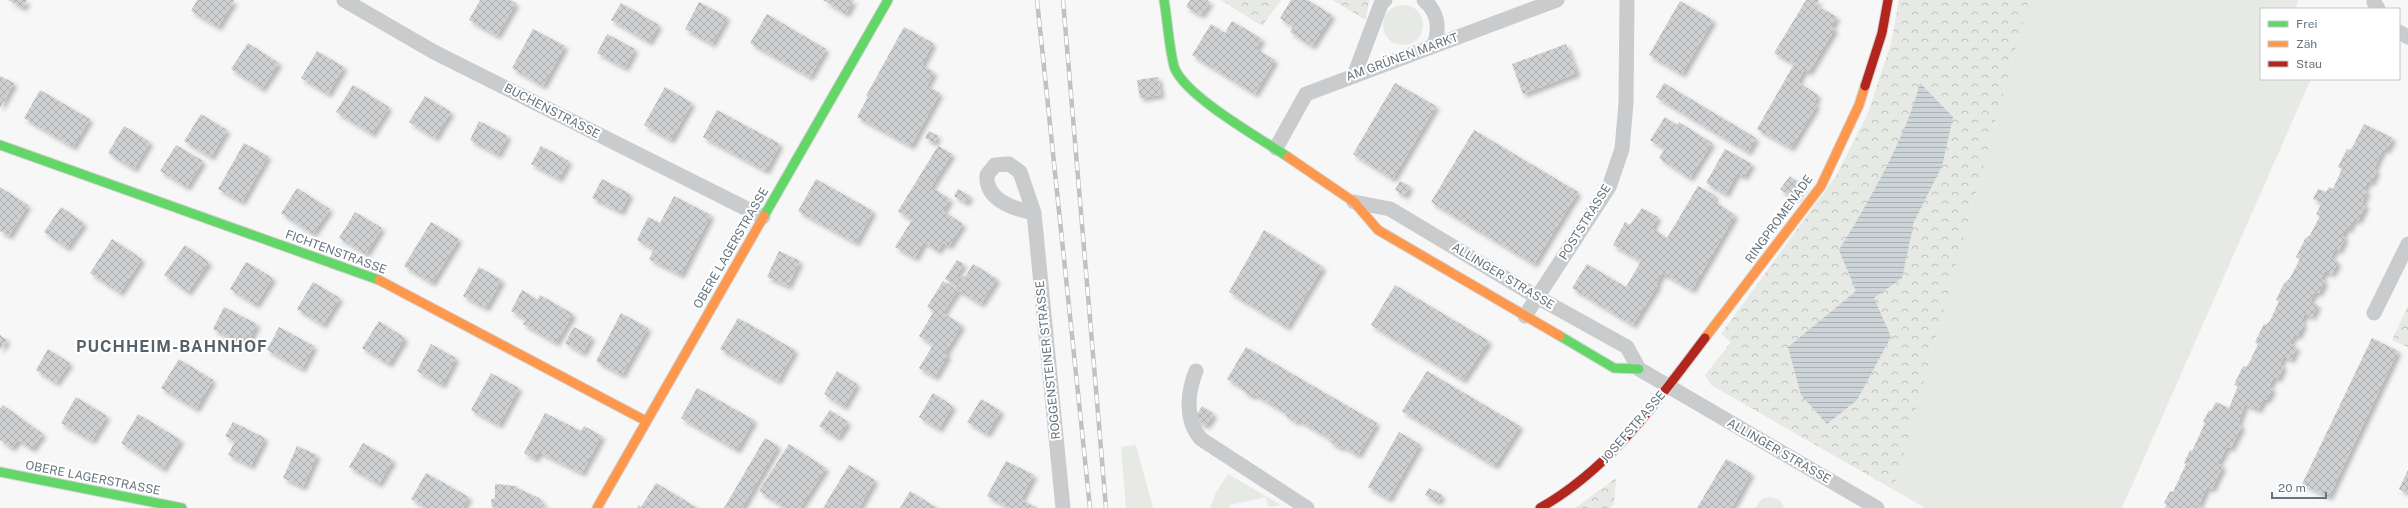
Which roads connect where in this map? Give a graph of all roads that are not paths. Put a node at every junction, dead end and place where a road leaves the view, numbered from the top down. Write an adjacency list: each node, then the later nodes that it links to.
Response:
1 (344, 0): 15 (street, BUCHENSTRASSE)
2 (888, 0): 15 (street, OBERE LAGERSTRASSE)
3 (1164, 0): 12 (street, ALLINGER STRASSE)
4 (1385, 0): 10 (street)
5 (1424, 0): 9 (street)
6 (1557, 0): 9 (street, AM GRÜNEN MARKT)
7 (1627, 0): 17 (street, POSTSTRASSE)
8 (1888, 0): 22 (street, RINGPROMENADE)
9 (1434, 45): 10 (street, AM GRÜNEN MARKT)
10 (1355, 73): 12 (street, AM GRÜNEN MARKT)
11 (0, 145): 23 (street, FICHTENSTRASSE)
12 (1276, 148): 13 (street, ALLINGER STRASSE)
13 (1354, 202): 17 (street, ALLINGER STRASSE); 19 (street, ALLINGER STRASSE)
14 (1034, 213): 27 (street, ROGGENSTEINER STRASSE)
15 (763, 217): 23 (street, OBERE LAGERSTRASSE)
16 (2408, 244): 18 (street)
17 (1537, 297): 19 (street, POSTSTRASSE); 20 (street, ALLINGER STRASSE)
18 (2374, 313)
19 (1525, 316): 20 (street, ALLINGER STRASSE)
20 (1639, 369): 22 (street, ALLINGER STRASSE)
21 (1196, 371): 28 (street)
22 (1668, 387): 29 (street, JOSEFSTRASSE); 30 (street, ALLINGER STRASSE)
23 (646, 421): 26 (street, OBERE LAGERSTRASSE)
24 (0, 472): 25 (street, OBERE LAGERSTRASSE)
25 (182, 508)
26 (597, 508)
27 (1063, 508)
28 (1307, 508)
29 (1540, 508)
30 (1877, 508)

